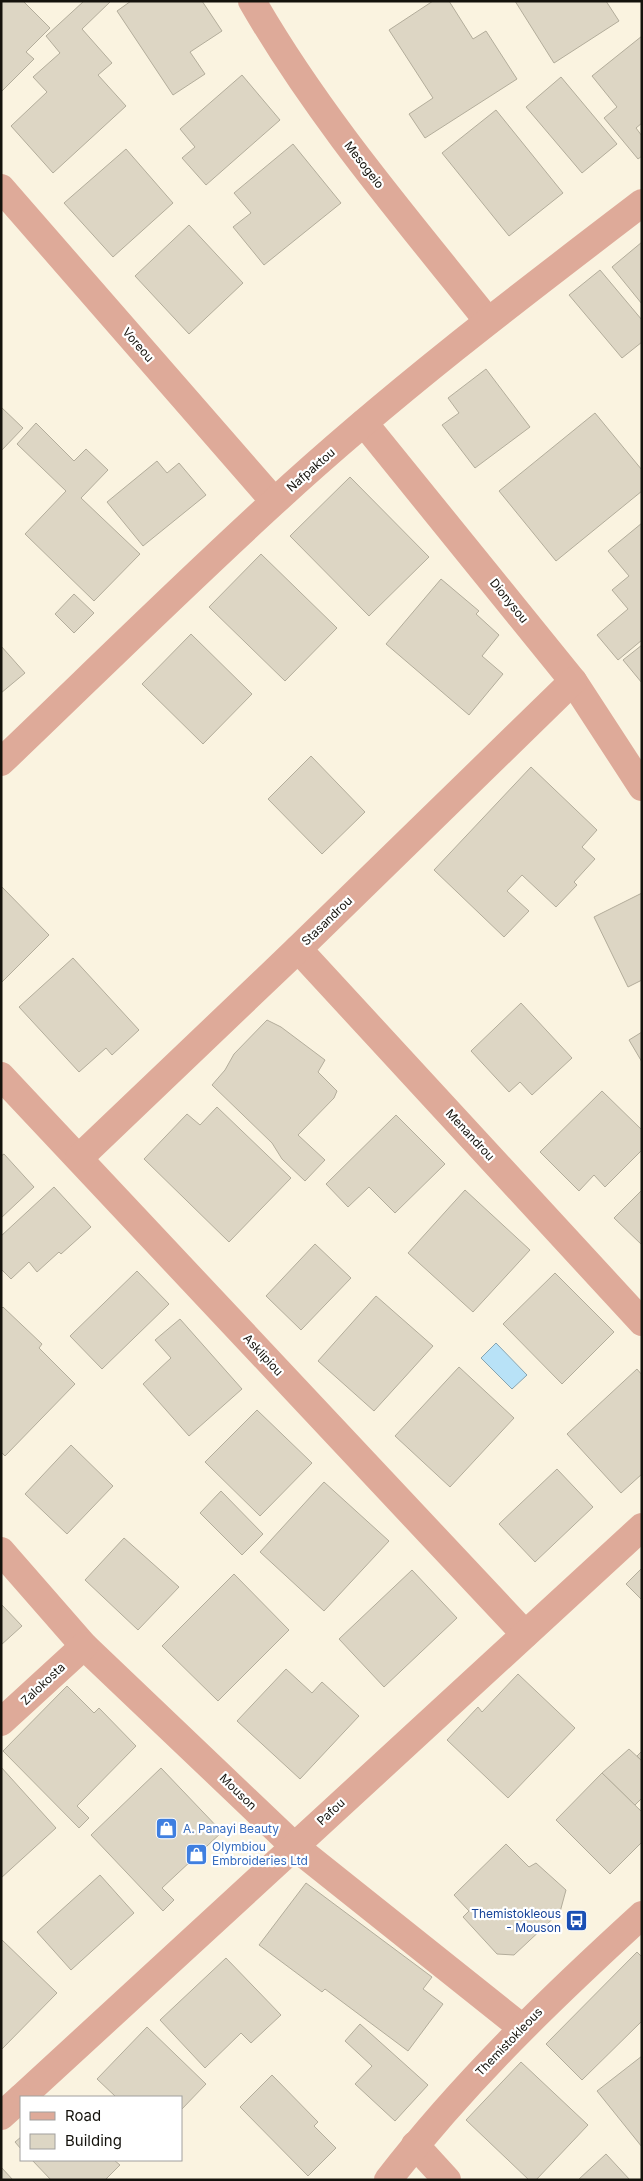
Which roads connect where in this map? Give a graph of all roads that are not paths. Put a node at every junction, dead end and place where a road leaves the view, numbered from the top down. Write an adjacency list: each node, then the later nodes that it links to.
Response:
1 (252, 1): 4 (street, Mesogeio)
2 (1, 188): 6 (street, Voreou)
3 (642, 203): 4 (street, Nafpaktou)
4 (488, 320): 5 (street, Nafpaktou)
5 (364, 423): 6 (street, Nafpaktou); 7 (street, Dionysou)
6 (274, 502): 8 (street, Nafpaktou)
7 (573, 681): 9 (street, Dionysou); 10 (street, Stasandrou)
8 (1, 762)
9 (642, 787)
10 (298, 949): 12 (street, Stasandrou); 13 (street, Menandrou)
11 (1, 1076): 12 (street, Asklipiou)
12 (79, 1158): 16 (street, Asklipiou)
13 (642, 1322)
14 (642, 1527): 16 (street, Pafou)
15 (1, 1551): 17 (street, Mouson)
16 (524, 1634): 19 (street, Pafou)
17 (84, 1646): 18 (street, Zalokosta); 19 (street, Mouson)
18 (1, 1722)
19 (294, 1846): 21 (street, Mouson); 22 (street, Pafou)
20 (642, 1915): 21 (street, Themistokleous)
21 (521, 2027): 25 (street, Themistokleous)
22 (24, 2096)
23 (20, 2100): 24 (street, Pafou)
24 (1, 2116)
25 (415, 2145): 26 (street, Themistokleous); 27 (street)
26 (388, 2180)
27 (447, 2180)

